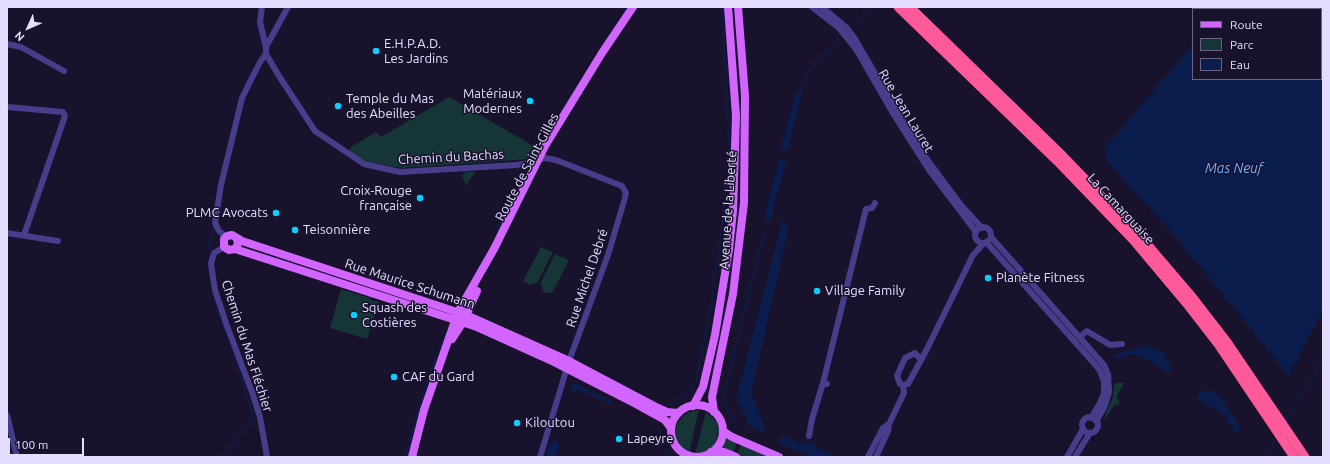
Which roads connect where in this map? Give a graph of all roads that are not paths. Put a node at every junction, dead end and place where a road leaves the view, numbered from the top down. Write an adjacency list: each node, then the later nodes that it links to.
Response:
1 (262, 7): 12 (street)
2 (288, 7): 12 (street)
3 (633, 7): 16 (main road, Route de Saint-Gilles)
4 (637, 7): 16 (main road, Route de Saint-Gilles)
5 (728, 7): 40 (main road, Avenue de la Liberté)
6 (738, 7): 41 (main road, Avenue de la Liberté)
7 (812, 7): 20 (street, Rue Jean Lauret)
8 (822, 7): 20 (street, Rue Jean Lauret)
9 (898, 7): 51 (highway, La Camarguaise)
10 (910, 7): 51 (highway, La Camarguaise)
11 (7, 44): 14 (street)
12 (266, 47): 13 (street)
13 (266, 54): 17 (street, Chemin du Bachas); 23 (street)
14 (64, 71)
15 (7, 107): 22 (street)
16 (542, 159): 17 (street, Chemin du Bachas); 18 (main road, Route de Saint-Gilles); 32 (main road, Route de Saint-Gilles); 38 (street, Rue Michel Debré)
17 (521, 164): 18 (street, Chemin du Bachas)
18 (530, 177): 32 (main road, Route de Saint-Gilles)
19 (874, 202): 50 (street)
20 (979, 230): 24 (street); 26 (street)
21 (7, 233): 22 (street)
22 (24, 235): 27 (street)
23 (226, 237): 25 (main road); 29 (main road)
24 (990, 237): 28 (street); 33 (street)
25 (238, 238): 30 (main road); 32 (main road, Rue Maurice Schumann)
26 (977, 240): 28 (street); 31 (street)
27 (58, 241)
28 (985, 242): 31 (street); 44 (street)
29 (224, 247): 30 (main road); 55 (street, Chemin du Mas Fléchier)
30 (235, 249): 32 (main road, Rue Maurice Schumann)
31 (973, 255): 35 (street)
32 (461, 317): 38 (main road, Rue Maurice Schumann); 56 (main road, Route de Saint-Gilles)
33 (1080, 338): 34 (street); 44 (street)
34 (1122, 344)
35 (927, 347): 36 (street); 37 (street)
36 (915, 353): 37 (street); 39 (street)
37 (921, 360): 39 (street)
38 (568, 365): 42 (main road, Rue Maurice Schumann); 46 (main road, Rue Maurice Schumann); 57 (street, Rue Michel Debré)
39 (903, 385): 45 (street)
40 (693, 406): 41 (main road); 42 (main road)
41 (714, 412): 48 (main road)
42 (678, 413): 46 (main road)
43 (7, 415): 54 (street)
44 (1094, 419): 47 (street); 49 (street)
45 (889, 424): 61 (street); 62 (street)
46 (671, 428): 53 (main road)
47 (1083, 429): 49 (street); 63 (street)
48 (722, 431): 52 (main road); 60 (main road)
49 (1090, 433): 64 (street)
50 (809, 436)
51 (1290, 442): 65 (highway, La Camarguaise); 66 (highway, La Camarguaise)
52 (711, 452): 58 (main road); 59 (main road)
53 (682, 454): 58 (main road)
54 (18, 457)
55 (267, 457)
56 (412, 457)
57 (540, 457)
58 (701, 457)
59 (736, 457)
60 (780, 457)
61 (868, 457)
62 (876, 457)
63 (1068, 457)
64 (1075, 457)
65 (1294, 457)
66 (1305, 457)

